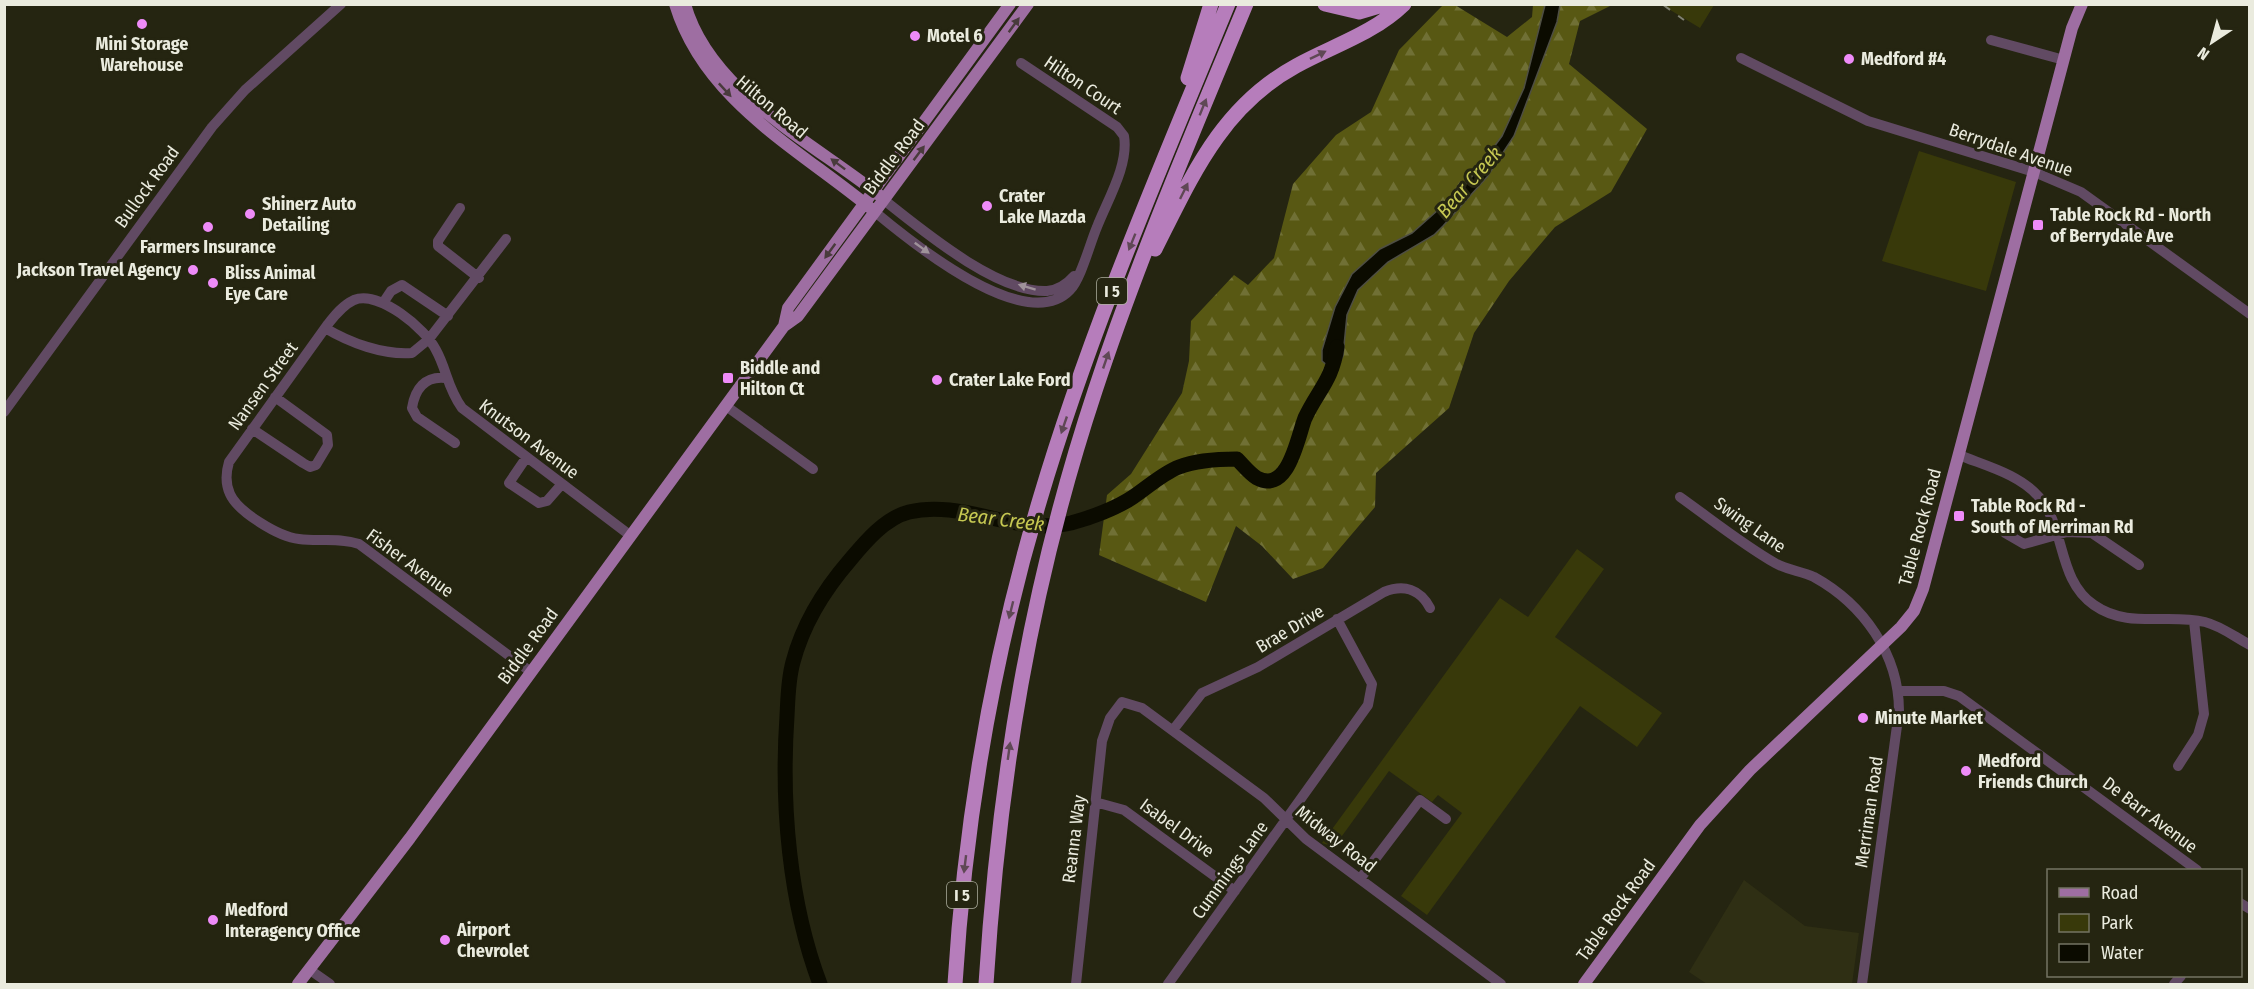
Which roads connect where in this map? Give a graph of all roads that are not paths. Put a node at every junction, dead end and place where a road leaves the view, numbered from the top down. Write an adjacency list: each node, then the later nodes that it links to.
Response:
1 (341, 4): 37 (street, Bullock Road)
2 (675, 4): 21 (main road, Hilton Road, one-way to 21)
3 (685, 4): 19 (main road, Hilton Road, one-way to 3)
4 (1010, 4): 19 (main road, Biddle Road)
5 (1028, 4): 20 (main road, Biddle Road, one-way to 5)
6 (1211, 4): 17 (highway)
7 (1228, 4): 17 (highway, I 5)
8 (1246, 4): 27 (highway, I 5, one-way to 8)
9 (1325, 4): 10 (highway)
10 (1386, 4)
11 (1404, 4): 27 (highway, one-way to 11)
12 (2082, 4): 15 (main road, Table Rock Road)
13 (1991, 40): 15 (street)
14 (1741, 58): 18 (street, Berrydale Avenue)
15 (2064, 60): 18 (main road, Table Rock Road)
16 (1021, 63): 25 (street, Hilton Court)
17 (1185, 110): 69 (highway, I 5, one-way to 69)
18 (2034, 172): 29 (street, Berrydale Avenue); 40 (main road, Table Rock Road)
19 (873, 191): 20 (main road, Hilton Road); 21 (main road, Biddle Road)
20 (884, 200): 23 (main road, Biddle Road); 25 (street, one-way to 20)
21 (864, 203): 23 (main road, Hilton Road); 31 (main road, Biddle Road, one-way to 31)
22 (460, 208): 26 (street)
23 (875, 212): 25 (street, Hilton Court, one-way to 25); 31 (main road, Biddle Road)
24 (506, 239): 26 (street)
25 (1079, 272)
26 (479, 278): 30 (street)
27 (1134, 278): 70 (highway, I 5, one-way to 27)
28 (383, 303): 30 (street); 32 (street, Nansen Street); 33 (street, Knutson Avenue)
29 (2250, 314)
30 (448, 316): 33 (street)
31 (784, 326): 36 (main road, Biddle Road)
32 (325, 328): 33 (street); 35 (street, Nansen Street)
33 (429, 339): 34 (street, Knutson Avenue)
34 (445, 378): 39 (street); 41 (street, Knutson Avenue)
35 (275, 397): 38 (street, Nansen Street); 38 (street)
36 (726, 406): 42 (street); 47 (main road, Biddle Road)
37 (4, 412)
38 (252, 429): 44 (street, Nansen Street)
39 (455, 443)
40 (1959, 455): 48 (street); 54 (main road, Table Rock Road)
41 (526, 458): 43 (street, Knutson Avenue); 43 (street)
42 (813, 469)
43 (561, 485): 47 (street, Knutson Avenue)
44 (230, 495): 55 (street, Fisher Avenue)
45 (1680, 496): 54 (street, Swing Lane)
46 (2005, 533): 48 (street)
47 (631, 536): 55 (main road, Biddle Road)
48 (2056, 536): 49 (street); 52 (street)
49 (2139, 565)
50 (1430, 608): 51 (street, Brae Drive)
51 (1337, 619): 58 (street, Brae Drive); 62 (street, Cummings Lane)
52 (2194, 621): 53 (street); 59 (street)
53 (2250, 645)
54 (1882, 646): 56 (street, Merriman Road); 74 (main road, Table Rock Road)
55 (531, 672): 66 (main road, Biddle Road)
56 (1899, 691): 63 (street, De Barr Avenue); 75 (street, Merriman Road)
57 (1122, 702): 58 (street, Midway Road); 60 (street, Reanna Way)
58 (1173, 730): 62 (street, Midway Road)
59 (2178, 766)
60 (1095, 802): 65 (street, Isabel Drive); 71 (street, Reanna Way)
61 (1446, 819): 64 (street)
62 (1285, 821): 64 (street, Midway Road); 65 (street, Cummings Lane)
63 (2196, 869)
64 (1360, 879): 73 (street, Midway Road)
65 (1235, 891): 72 (street, Cummings Lane)
66 (310, 970): 67 (main road, Biddle Road); 68 (street)
67 (298, 984)
68 (330, 984)
69 (955, 984)
70 (986, 984)
71 (1076, 984)
72 (1168, 984)
73 (1501, 984)
74 (1584, 984)
75 (1862, 984)

